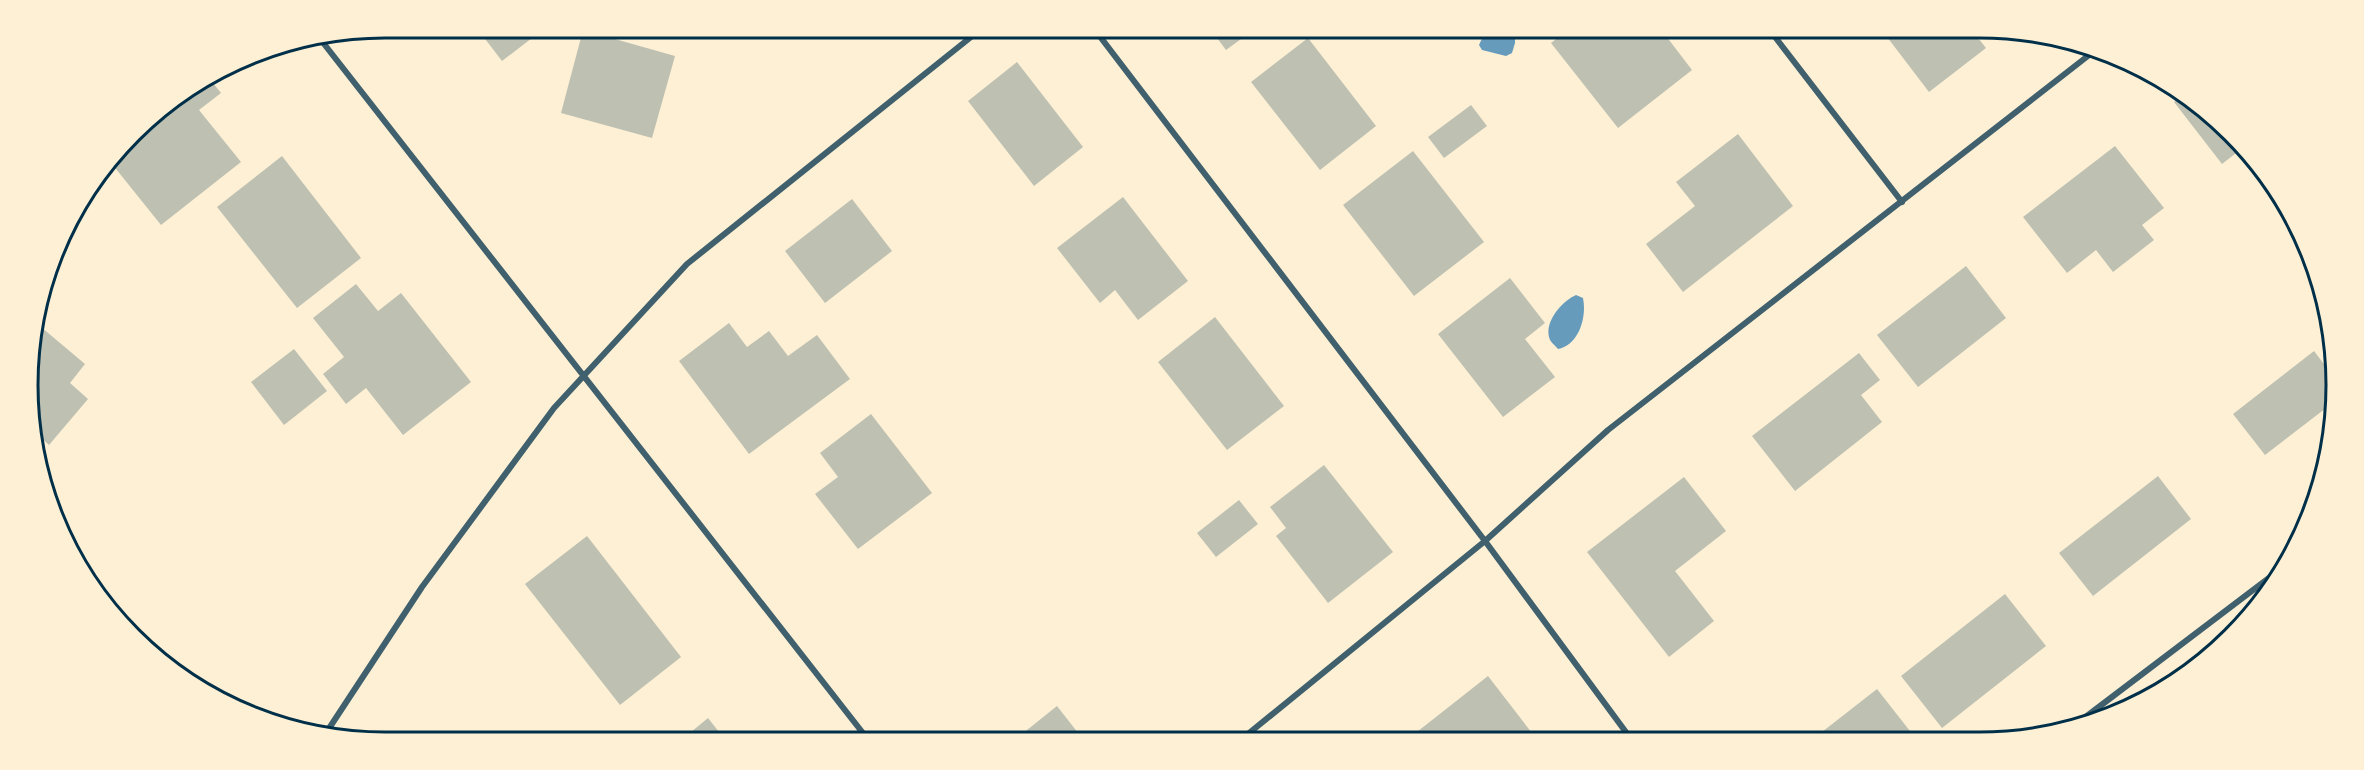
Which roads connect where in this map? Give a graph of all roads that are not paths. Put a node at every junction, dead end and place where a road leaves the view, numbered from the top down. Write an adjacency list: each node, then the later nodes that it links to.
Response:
1 (971, 38): 7 (street)
2 (1101, 38): 8 (street)
3 (1776, 38): 6 (street)
4 (323, 43): 7 (street)
5 (2089, 55): 6 (street)
6 (1902, 202): 8 (street)
7 (584, 376): 11 (street); 12 (street)
8 (1485, 541): 13 (street); 14 (street)
9 (2267, 579): 10 (street)
10 (2088, 715)
11 (329, 728)
12 (862, 732)
13 (1250, 732)
14 (1626, 732)

